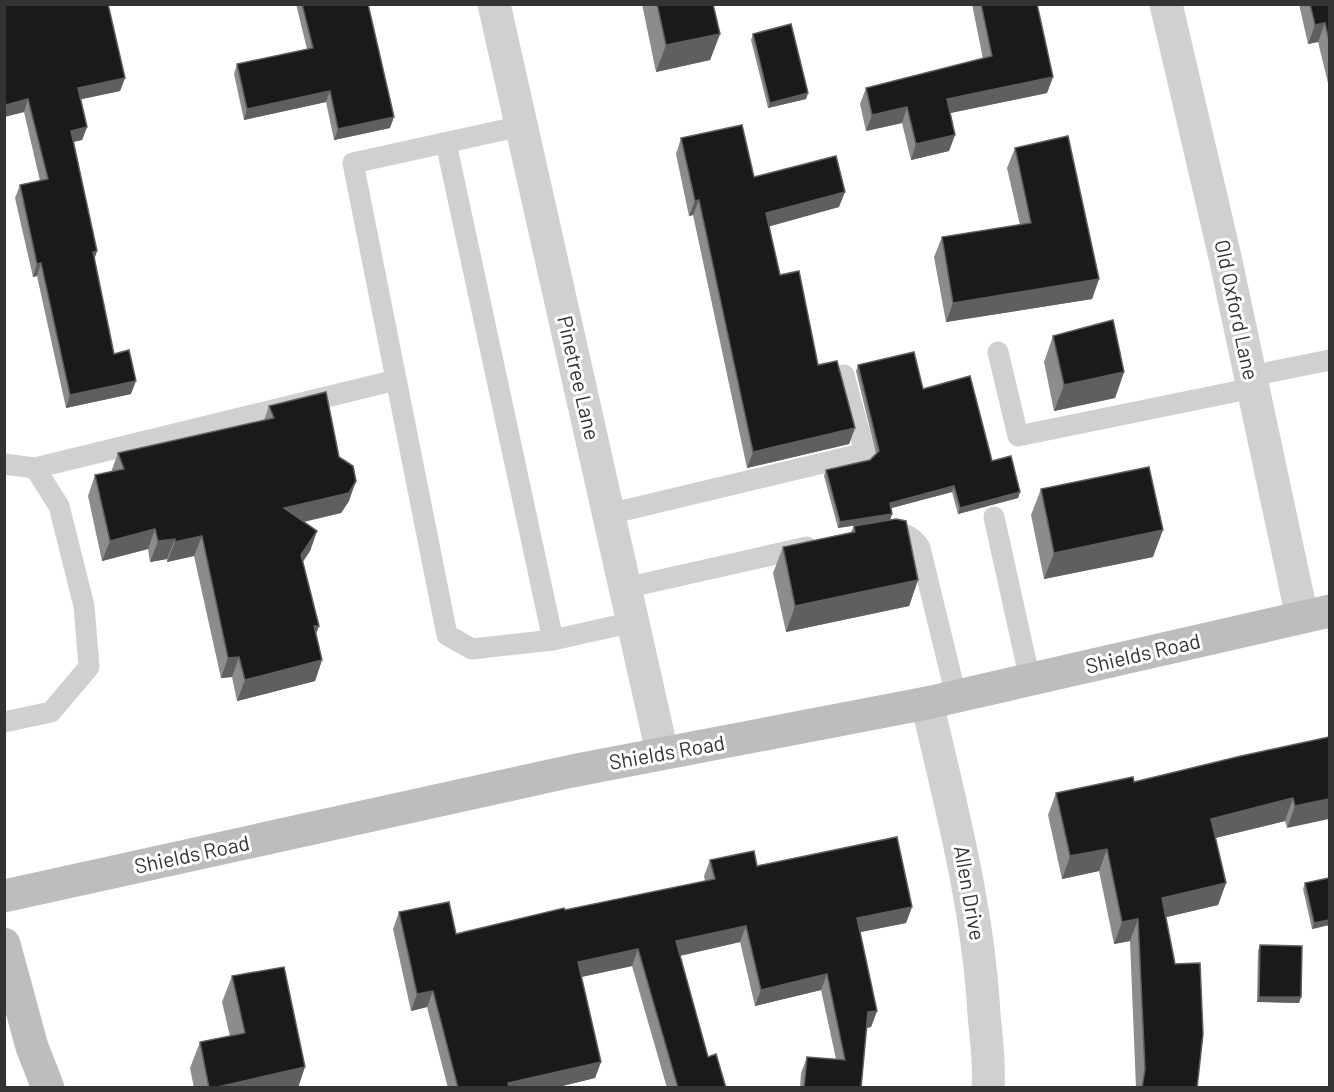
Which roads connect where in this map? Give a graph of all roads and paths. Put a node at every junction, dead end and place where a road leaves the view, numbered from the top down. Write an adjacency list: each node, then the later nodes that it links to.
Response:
1 (494, 4): 3 (street, Pinetree Lane)
2 (1166, 4): 9 (street, Old Oxford Lane)
3 (521, 126): 4 (lane); 12 (street, Pinetree Lane)
4 (446, 143): 8 (lane); 19 (lane)
5 (998, 352): 9 (lane)
6 (1329, 360): 9 (lane)
7 (844, 375): 12 (lane)
8 (396, 380): 11 (lane); 19 (lane)
9 (1252, 382): 17 (street, Old Oxford Lane)
10 (4, 464): 11 (lane)
11 (34, 468): 22 (lane)
12 (609, 514): 16 (street, Pinetree Lane)
13 (994, 517): 20 (lane)
14 (866, 536): 21 (lane)
15 (823, 543): 16 (lane)
16 (625, 588): 18 (street, Pinetree Lane)
17 (1316, 614): 20 (main road, Shields Road)
18 (633, 622): 19 (lane); 23 (street, Pinetree Lane)
19 (553, 640)
20 (1030, 680): 21 (main road, Shields Road)
21 (942, 699): 23 (main road, Shields Road); 27 (street, Allen Drive)
22 (4, 722)
23 (662, 752): 24 (main road, Shields Road)
24 (4, 896)
25 (4, 944): 26 (main road)
26 (48, 1088)
27 (988, 1088)

